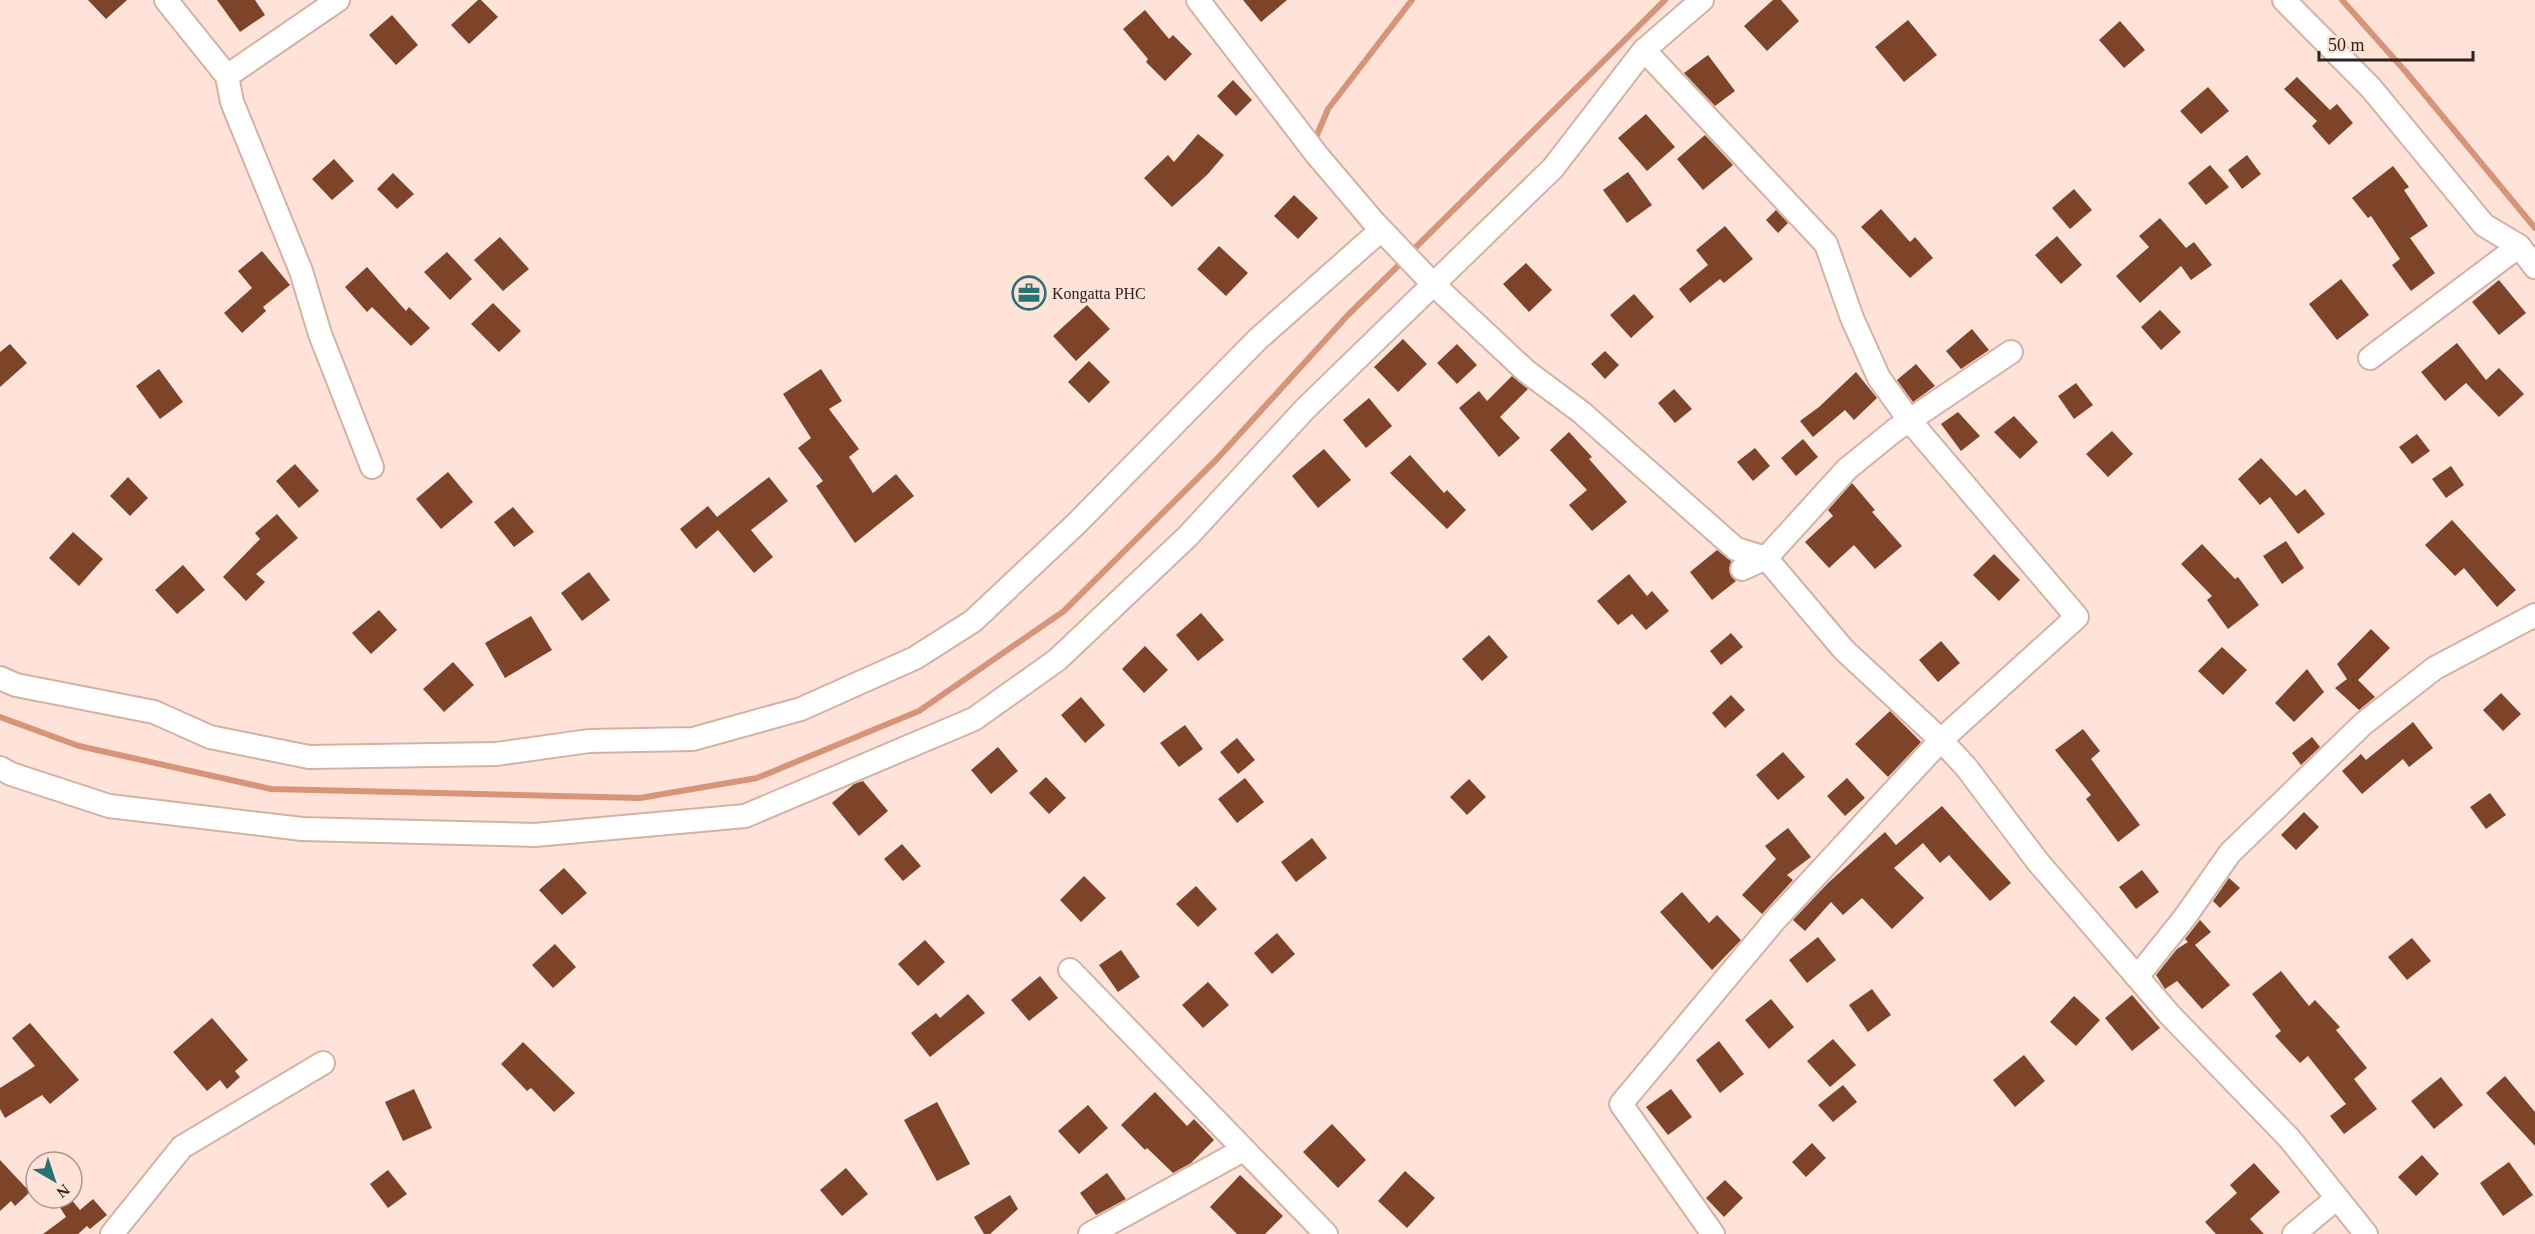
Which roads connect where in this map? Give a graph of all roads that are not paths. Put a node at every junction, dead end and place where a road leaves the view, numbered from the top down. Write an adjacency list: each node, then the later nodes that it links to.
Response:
1 (166, 0): 7 (street)
2 (338, 0): 7 (street)
3 (1198, 0): 8 (street)
4 (1702, 0): 6 (street)
5 (2284, 0): 9 (street)
6 (1644, 50): 11 (street); 14 (street)
7 (227, 76): 15 (street)
8 (1381, 230): 11 (street); 19 (street)
9 (2519, 246): 10 (street); 13 (street)
10 (2535, 267)
11 (1427, 277): 16 (street); 21 (street)
12 (2011, 352): 14 (street)
13 (2370, 358)
14 (1910, 421): 16 (street); 20 (street)
15 (372, 467)
16 (1766, 558): 17 (street); 20 (street)
17 (1742, 569)
18 (2535, 615): 23 (street)
19 (0, 678)
20 (1941, 740): 23 (street); 30 (street)
21 (0, 768)
22 (1070, 970): 25 (street)
23 (2137, 977): 26 (street)
24 (323, 1062): 27 (street)
25 (1244, 1150): 28 (street); 29 (street)
26 (2337, 1198): 31 (street); 32 (street)
27 (112, 1234)
28 (1090, 1234)
29 (1326, 1234)
30 (1713, 1234)
31 (2294, 1234)
32 (2366, 1234)

